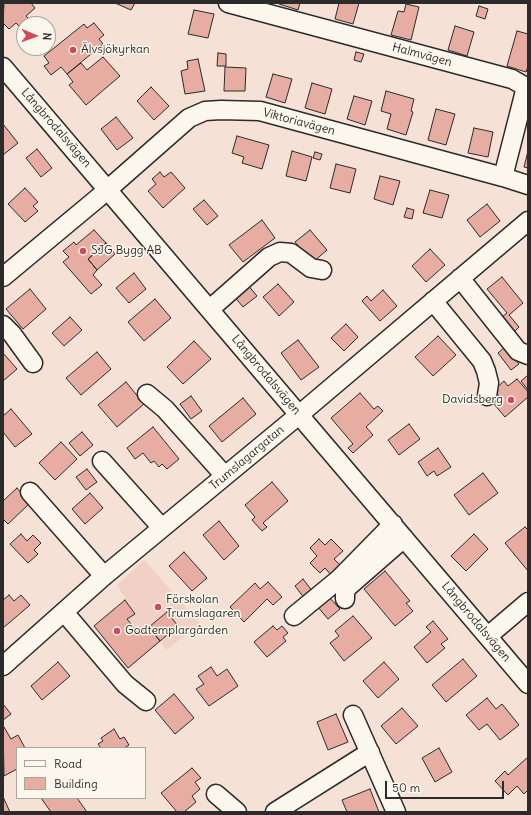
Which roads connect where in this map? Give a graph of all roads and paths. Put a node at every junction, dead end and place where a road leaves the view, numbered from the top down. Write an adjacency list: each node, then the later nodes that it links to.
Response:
1 (228, 3): 3 (street, Halmvägen)
2 (3, 67): 5 (street, Långbrodalsvägen)
3 (503, 177): 4 (street, Viktoriavägen); 5 (street, Viktoriavägen)
4 (528, 185)
5 (108, 189): 8 (street, Viktoriavägen); 11 (street, Långbrodalsvägen)
6 (528, 221): 9 (street, Trumslagargatan)
7 (322, 270): 11 (street)
8 (3, 277)
9 (460, 278): 10 (street, Trumslagargatan); 13 (street)
10 (433, 301): 16 (street); 17 (street, Trumslagargatan)
11 (210, 309): 17 (street, Långbrodalsvägen)
12 (3, 325): 14 (street)
13 (528, 356)
14 (33, 363)
15 (147, 394): 19 (street)
16 (487, 396)
17 (300, 414): 19 (street, Trumslagargatan); 22 (street, Långbrodalsvägen)
18 (102, 460): 21 (street)
19 (225, 476): 21 (street, Trumslagargatan)
20 (30, 492): 23 (street)
21 (162, 528): 23 (street, Trumslagargatan)
22 (398, 531): 24 (street); 27 (street); 28 (street, Långbrodalsvägen)
23 (104, 576): 26 (street, Trumslagargatan)
24 (345, 599)
25 (528, 602): 28 (street)
26 (64, 612): 29 (street, Trumslagargatan); 31 (street)
27 (294, 616)
28 (488, 636): 30 (street, Långbrodalsvägen)
29 (3, 666)
30 (528, 684)
31 (146, 702)
32 (353, 715): 33 (street)
33 (370, 752): 36 (street); 37 (street)
34 (216, 794): 35 (street)
35 (236, 812)
36 (275, 812)
37 (396, 812)

